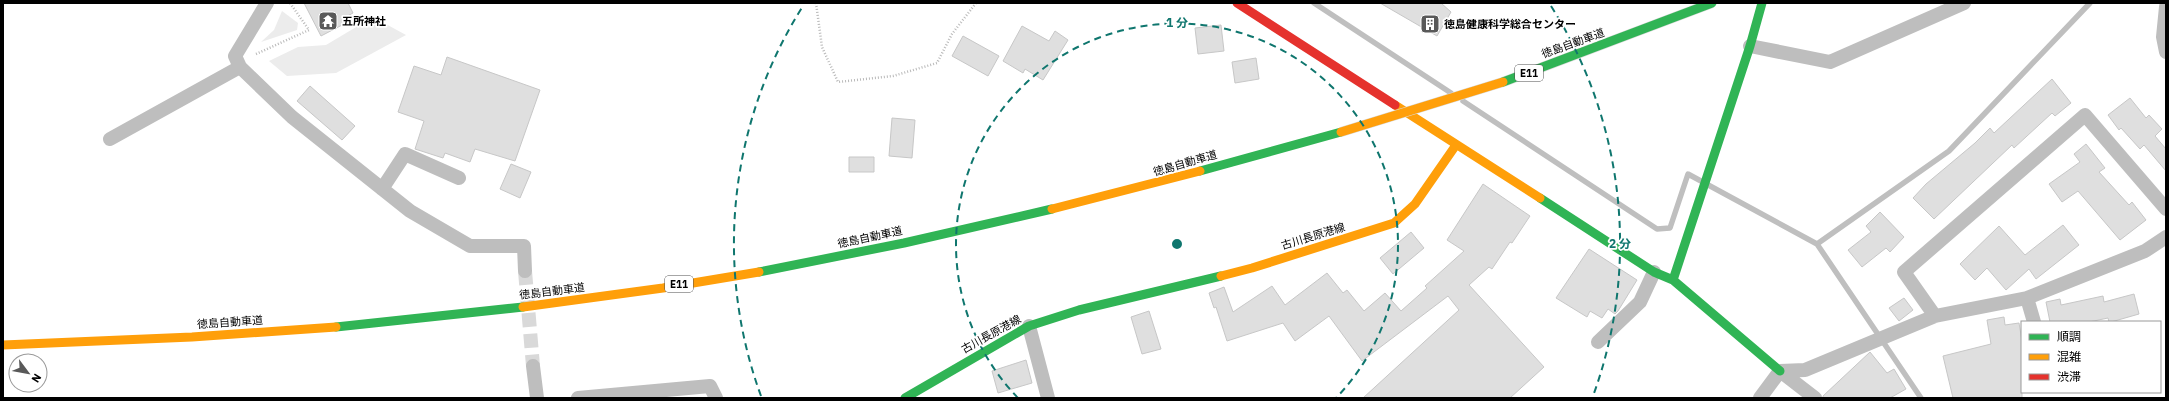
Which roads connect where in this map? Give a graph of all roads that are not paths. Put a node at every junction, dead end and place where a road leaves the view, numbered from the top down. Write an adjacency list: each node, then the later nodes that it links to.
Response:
1 (267, 3): 9 (street)
2 (1237, 3): 11 (main road)
3 (1712, 3): 24 (main road, 徳島自動車道 / E11, bridge)
4 (1762, 3): 7 (main road)
5 (1964, 3): 7 (street)
6 (2166, 7): 8 (street)
7 (1750, 46): 18 (main road)
8 (2166, 52)
9 (238, 64): 10 (street); 13 (street)
10 (110, 139)
11 (1456, 145): 17 (main road); 22 (main road, 古川長原港線)
12 (459, 178): 13 (street)
13 (382, 189): 16 (street)
14 (2166, 209): 20 (street)
15 (2166, 237): 19 (street)
16 (525, 271)
17 (1654, 272): 18 (main road); 23 (street)
18 (1673, 280): 26 (main road)
19 (2027, 298): 20 (street); 21 (street)
20 (1935, 316): 26 (street)
21 (2034, 321)
22 (1029, 326): 30 (main road, 古川長原港線); 31 (street)
23 (1598, 342)
24 (3, 345)
25 (532, 366): 27 (street)
26 (1780, 371): 32 (street); 33 (street)
27 (537, 398)
28 (578, 398): 29 (street)
29 (716, 398)
30 (905, 398)
31 (1048, 398)
32 (1760, 398)
33 (1815, 398)

